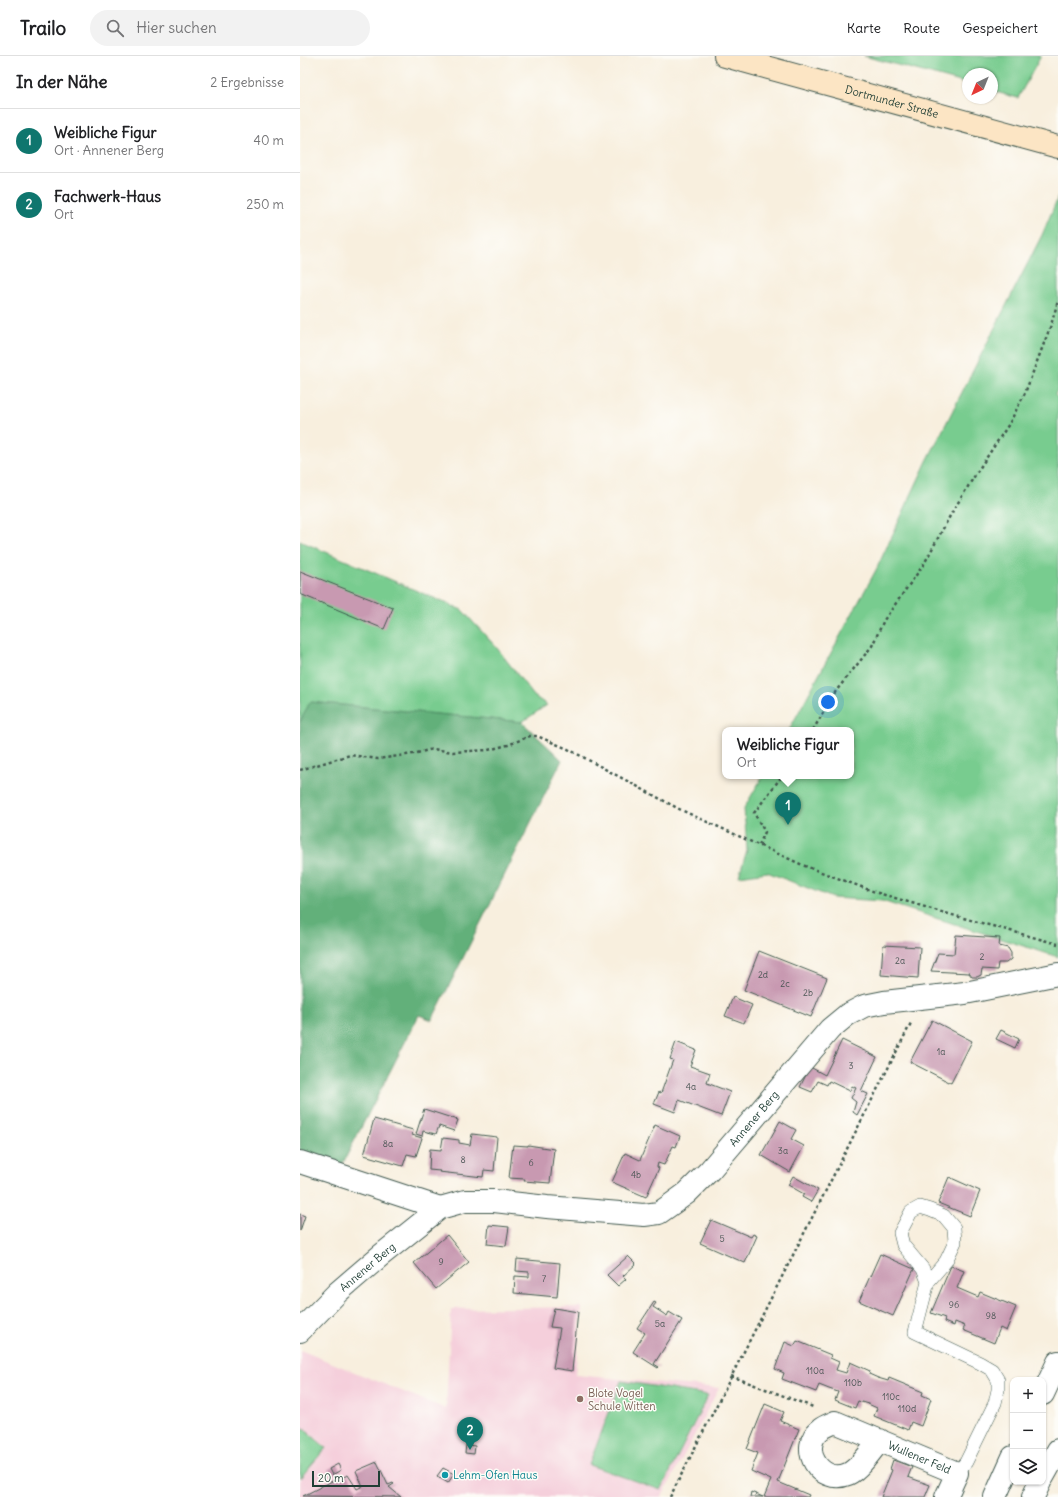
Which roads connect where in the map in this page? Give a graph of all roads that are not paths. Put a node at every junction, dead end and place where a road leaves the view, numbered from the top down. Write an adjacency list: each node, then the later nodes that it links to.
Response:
1 (725, 56): 2 (main road, Dortmunder Straße)
2 (1058, 147)
3 (1058, 974): 5 (street, Annener Berg)
4 (300, 1162): 5 (street)
5 (440, 1208): 7 (street, Annener Berg)
6 (928, 1282): 6 (lane); 14 (lane)
7 (300, 1331)
8 (1058, 1362): 9 (street)
9 (1046, 1388)
10 (880, 1440): 10 (street, Wullener Feld); 14 (street, Wullener Feld)
11 (1058, 1450): 13 (street)
12 (1010, 1463): 17 (street)
13 (1046, 1472)
14 (957, 1473): 16 (street, Wullener Feld)
15 (1039, 1485): 18 (street)
16 (946, 1497)
17 (994, 1497)
18 (1033, 1497)

